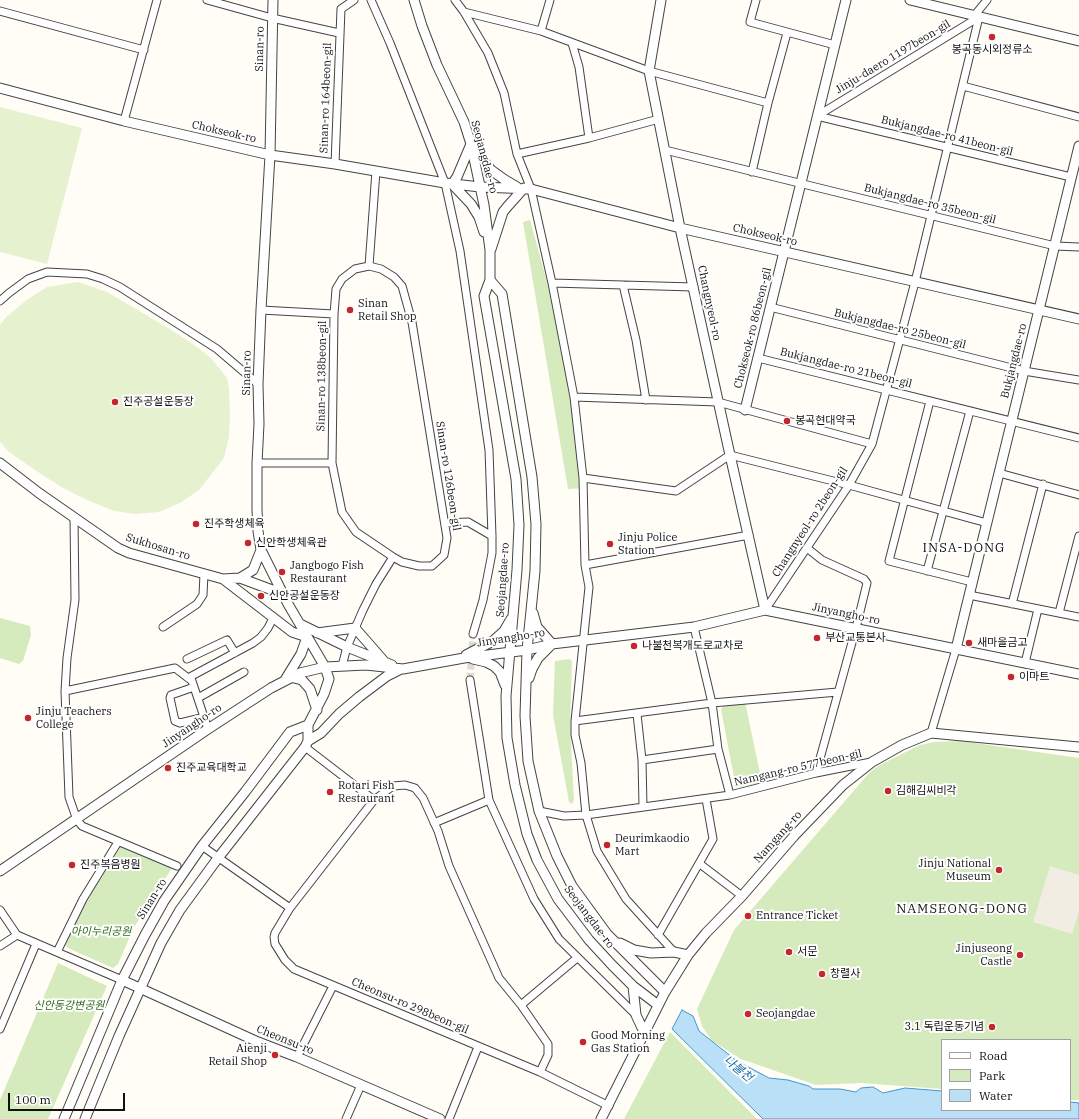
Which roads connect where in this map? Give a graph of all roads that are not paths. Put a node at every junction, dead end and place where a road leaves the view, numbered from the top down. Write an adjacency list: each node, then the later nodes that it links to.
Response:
1 (157, 0): 24 (street)
2 (207, 0): 17 (street, Sinan-ro 164beon-gil)
3 (273, 0): 17 (street, Sinan-ro)
4 (354, 0): 20 (street, Sinan-ro 164beon-gil)
5 (371, 0): 44 (street)
6 (414, 0): 34 (street, Seojangdae-ro)
7 (455, 0): 15 (street)
8 (550, 0): 18 (street)
9 (661, 0): 25 (street, Changnyeol-ro)
10 (756, 0): 19 (street)
11 (846, 0): 23 (street, Chokseok-ro 86beon-gil)
12 (910, 0): 16 (street)
13 (987, 0): 16 (street)
14 (0, 11): 24 (street)
15 (464, 12): 18 (street); 38 (street)
16 (976, 16): 21 (street); 26 (street, Changnyeol-ro 2beon-gil); 29 (street, Jinju-daero 1197beon-gil)
17 (272, 18): 20 (street, Sinan-ro 164beon-gil); 39 (street, Sinan-ro)
18 (541, 31): 22 (street)
19 (787, 33): 23 (street); 28 (street)
20 (339, 34): 40 (street, Sinan-ro 164beon-gil)
21 (1079, 41)
22 (572, 43): 25 (street); 33 (street)
23 (835, 44): 29 (street, Chokseok-ro 86beon-gil)
24 (144, 50): 32 (street)
25 (649, 71): 28 (street); 31 (street, Changnyeol-ro)
26 (962, 86): 30 (street); 36 (street, Changnyeol-ro 2beon-gil)
27 (0, 88): 32 (street, Chokseok-ro)
28 (768, 103): 42 (street)
29 (817, 116): 36 (street, Bukjangdae-ro 41beon-gil); 45 (street, Chokseok-ro 86beon-gil)
30 (1079, 117)
31 (658, 119): 33 (street); 37 (street, Changnyeol-ro)
32 (124, 121): 39 (street, Chokseok-ro)
33 (589, 138): 38 (street)
34 (470, 144): 44 (street); 46 (street, Seojangdae-ro); 47 (street)
35 (1079, 146): 43 (street, Bukjangdae-ro)
36 (948, 147): 43 (street, Bukjangdae-ro 41beon-gil); 48 (street, Changnyeol-ro 2beon-gil)
37 (665, 150): 42 (street, Bukjangdae-ro 35beon-gil); 49 (street, Changnyeol-ro)
38 (517, 154): 47 (street)
39 (270, 155): 40 (street, Chokseok-ro); 62 (street, Sinan-ro)
40 (335, 164): 41 (street, Chokseok-ro)
41 (376, 171): 44 (street, Chokseok-ro); 54 (street)
42 (752, 172): 45 (street, Bukjangdae-ro 35beon-gil)
43 (1072, 177): 50 (street, Bukjangdae-ro)
44 (449, 183): 46 (street, Chokseok-ro); 52 (street); 95 (street, Jinyangho-ro)
45 (801, 183): 48 (street, Bukjangdae-ro 35beon-gil); 53 (street, Chokseok-ro 86beon-gil)
46 (480, 187): 47 (street, Chokseok-ro); 52 (street, Seojangdae-ro)
47 (525, 189): 49 (street, Chokseok-ro); 52 (street); 57 (street)
48 (931, 216): 50 (street, Bukjangdae-ro 35beon-gil); 56 (street, Changnyeol-ro 2beon-gil)
49 (680, 228): 53 (street, Chokseok-ro); 59 (street, Changnyeol-ro)
50 (1055, 246): 51 (street, Bukjangdae-ro 35beon-gil); 63 (street, Bukjangdae-ro)
51 (1079, 247)
52 (490, 250): 55 (street, Seojangdae-ro)
53 (784, 252): 56 (street, Chokseok-ro); 61 (street, Chokseok-ro 86beon-gil)
54 (369, 266): 64 (street); 93 (street, Sinan-ro 126beon-gil)
55 (490, 280): 110 (street, Seojangdae-ro); 114 (street, Seojangdae-ro)
56 (915, 282): 63 (street, Chokseok-ro); 66 (street, Changnyeol-ro 2beon-gil)
57 (552, 283): 58 (street); 72 (street)
58 (623, 285): 59 (street); 73 (street)
59 (694, 286): 75 (street, Changnyeol-ro)
60 (0, 301): 70 (street)
61 (770, 307): 66 (street, Bukjangdae-ro 25beon-gil); 67 (street, Chokseok-ro 86beon-gil)
62 (261, 310): 64 (street, Sinan-ro 138beon-gil); 70 (street, Sinan-ro)
63 (1039, 310): 65 (street, Chokseok-ro); 68 (street, Bukjangdae-ro)
64 (334, 314): 84 (street, Sinan-ro 138beon-gil)
65 (1079, 319)
66 (900, 340): 68 (street, Bukjangdae-ro 25beon-gil); 71 (street, Changnyeol-ro 2beon-gil)
67 (758, 358): 71 (street, Bukjangdae-ro 21beon-gil); 76 (street, Chokseok-ro 86beon-gil)
68 (1024, 371): 69 (street, Bukjangdae-ro 25beon-gil); 78 (street, Bukjangdae-ro)
69 (1079, 380)
70 (258, 384): 83 (street, Sinan-ro)
71 (887, 390): 74 (street, Bukjangdae-ro 21beon-gil); 80 (street, Changnyeol-ro 2beon-gil)
72 (574, 397): 73 (street); 86 (street)
73 (646, 400): 75 (street)
74 (930, 401): 77 (street, Bukjangdae-ro 21beon-gil); 90 (street)
75 (718, 402): 76 (street); 81 (street, Changnyeol-ro)
76 (745, 410): 80 (street)
77 (970, 411): 78 (street, Bukjangdae-ro 21beon-gil); 91 (street)
78 (1012, 421): 79 (street, Bukjangdae-ro 21beon-gil); 85 (street, Bukjangdae-ro)
79 (1079, 438)
80 (872, 444): 88 (street, Changnyeol-ro 2beon-gil)
81 (730, 456): 86 (street); 88 (street); 96 (street, Changnyeol-ro)
82 (0, 463): 92 (street, Sukhosan-ro)
83 (257, 463): 84 (street); 99 (street, Sinan-ro)
84 (332, 463): 100 (street, Sinan-ro 126beon-gil)
85 (999, 473): 87 (street); 94 (street, Bukjangdae-ro)
86 (583, 478): 101 (street)
87 (1043, 484): 89 (street); 109 (street)
88 (849, 485): 90 (street); 98 (street, Changnyeol-ro 2beon-gil)
89 (1079, 495)
90 (904, 500): 91 (street); 102 (street)
91 (944, 511): 94 (street); 102 (street)
92 (74, 518): 103 (street, Sukhosan-ro); 147 (street)
93 (445, 523): 95 (street); 100 (street, Sinan-ro 126beon-gil)
94 (987, 523): 106 (street, Bukjangdae-ro)
95 (492, 536): 123 (street, Jinyangho-ro)
96 (749, 536): 101 (street); 112 (street, Changnyeol-ro)
97 (1079, 536): 113 (street)
98 (807, 548): 112 (street, Changnyeol-ro 2beon-gil); 121 (street)
99 (261, 550): 104 (street); 107 (street, Sinan-ro)
100 (392, 557): 120 (street)
101 (585, 565): 125 (street)
102 (927, 571): 106 (street)
103 (204, 574): 105 (street, Sukhosan-ro); 119 (street)
104 (240, 578): 105 (street, Sukhosan-ro); 107 (street, Sukhosan-ro)
105 (223, 579): 116 (street)
106 (972, 582): 108 (street, Bukjangdae-ro)
107 (283, 594): 117 (street, Sinan-ro)
108 (969, 595): 109 (street); 128 (street, Bukjangdae-ro)
109 (1012, 604): 111 (street)
110 (531, 608): 126 (street); 129 (street, Seojangdae-ro)
111 (1038, 609): 113 (street); 135 (street)
112 (765, 610): 118 (street, Jinyangho-ro); 121 (street, Jinyangho-ro)
113 (1059, 613): 115 (street)
114 (512, 617): 131 (street, Seojangdae-ro); 132 (street)
115 (1079, 617)
116 (273, 618): 124 (street); 130 (street)
117 (300, 624): 122 (street); 124 (street, Sinan-ro)
118 (694, 627): 125 (street, Jinyangho-ro); 150 (street)
119 (163, 628)
120 (355, 628): 122 (street); 127 (street); 134 (street)
121 (856, 628): 128 (street, Jinyangho-ro); 148 (street)
122 (316, 633): 127 (street)
123 (473, 634)
124 (307, 637): 137 (street, Sinan-ro); 142 (street)
125 (583, 640): 126 (street, Jinyangho-ro); 154 (street)
126 (552, 644): 129 (street, Jinyangho-ro); 146 (street)
127 (347, 647): 134 (street); 136 (street)
128 (956, 649): 135 (street, Jinyangho-ro); 157 (street)
129 (527, 650): 131 (street, Jinyangho-ro); 146 (street, Seojangdae-ro)
130 (235, 652): 133 (street); 141 (street)
131 (510, 652): 132 (street, Jinyangho-ro); 145 (street, Seojangdae-ro)
132 (461, 658): 138 (street, Jinyangho-ro); 145 (street)
133 (187, 659)
134 (384, 662): 138 (street)
135 (1025, 663): 140 (street, Jinyangho-ro)
136 (342, 666): 137 (street, Jinyangho-ro); 138 (street, Jinyangho-ro)
137 (325, 667): 142 (street, Jinyangho-ro); 151 (street, Sinan-ro)
138 (403, 669): 158 (street)
139 (244, 672): 149 (street)
140 (1079, 674)
141 (188, 678): 144 (street); 147 (street)
142 (287, 678): 151 (street); 156 (street, Jinyangho-ro)
143 (470, 680): 167 (street)
144 (194, 688): 149 (street); 153 (street)
145 (506, 688): 193 (street, Seojangdae-ro)
146 (525, 688): 169 (street, Seojangdae-ro)
147 (65, 691): 171 (street)
148 (838, 692): 150 (street); 163 (street)
149 (198, 698): 153 (street)
150 (712, 703): 152 (street); 160 (street)
151 (317, 710): 155 (street, Sinan-ro)
152 (638, 714): 154 (street); 161 (street)
153 (205, 717): 156 (street)
154 (575, 721): 170 (street)
155 (308, 725): 158 (street); 174 (street, Sinan-ro)
156 (208, 729): 171 (street, Jinyangho-ro)
157 (931, 733): 159 (street, Namgang-ro); 162 (street, Namgang-ro)
158 (306, 744): 166 (street); 175 (street)
159 (1079, 747)
160 (718, 750): 161 (street); 164 (street)
161 (642, 760): 168 (street)
162 (872, 762): 163 (street, Namgang-ro 577beon-gil); 179 (street, Namgang-ro)
163 (816, 773): 164 (street, Namgang-ro 577beon-gil)
164 (730, 795): 165 (street, Namgang-ro 577beon-gil)
165 (706, 799): 168 (street, Namgang-ro 577beon-gil); 176 (street)
166 (374, 800): 172 (street, Cheonsu-ro 298beon-gil); 180 (street, Cheonsu-ro 298beon-gil)
167 (489, 800): 172 (street); 190 (street)
168 (643, 807): 170 (street, Namgang-ro 577beon-gil)
169 (539, 811): 170 (street, Namgang-ro 577beon-gil); 184 (street, Seojangdae-ro)
170 (586, 815): 183 (street)
171 (77, 820): 173 (street); 178 (street, Jinyangho-ro)
172 (434, 823): 196 (street)
173 (118, 842): 177 (street); 187 (street)
174 (202, 846): 175 (street); 191 (street, Sinan-ro)
175 (218, 858): 180 (street); 194 (street)
176 (700, 864): 179 (street); 183 (street)
177 (177, 866)
178 (0, 871)
179 (742, 896): 189 (street, Namgang-ro)
180 (290, 908): 192 (street, Cheonsu-ro 298beon-gil)
181 (0, 910): 182 (street)
182 (17, 936): 185 (street); 186 (street)
183 (658, 936): 188 (street)
184 (615, 941): 188 (street); 195 (street, Seojangdae-ro)
185 (36, 944): 187 (street); 199 (street)
186 (0, 946)
187 (57, 952): 191 (street)
188 (674, 952): 189 (street)
189 (688, 955): 195 (street, Namgang-ro)
190 (577, 958): 196 (street); 198 (street)
191 (122, 980): 194 (street, Cheonsu-ro); 206 (street, Sinan-ro)
192 (333, 986): 201 (street, Cheonsu-ro 298beon-gil); 202 (street)
193 (633, 986): 197 (street, Seojangdae-ro); 198 (street)
194 (140, 989): 202 (street, Cheonsu-ro); 207 (street)
195 (665, 992): 197 (street, Namgang-ro)
196 (521, 1005): 203 (street)
197 (658, 1005): 200 (street, Namgang-ro)
198 (636, 1015): 200 (street)
199 (0, 1029)
200 (644, 1032): 205 (street, Namgang-ro)
201 (478, 1047): 203 (street, Cheonsu-ro 298beon-gil); 210 (street, Cheonsu-ro 298beon-gil)
202 (297, 1057): 204 (street, Cheonsu-ro)
203 (540, 1072): 205 (street, Cheonsu-ro 298beon-gil)
204 (361, 1085): 208 (street); 209 (street, Cheonsu-ro)
205 (609, 1106): 211 (street, Namgang-ro)
206 (64, 1119)
207 (85, 1119)
208 (346, 1119)
209 (440, 1119)
210 (449, 1119)
211 (601, 1119)

